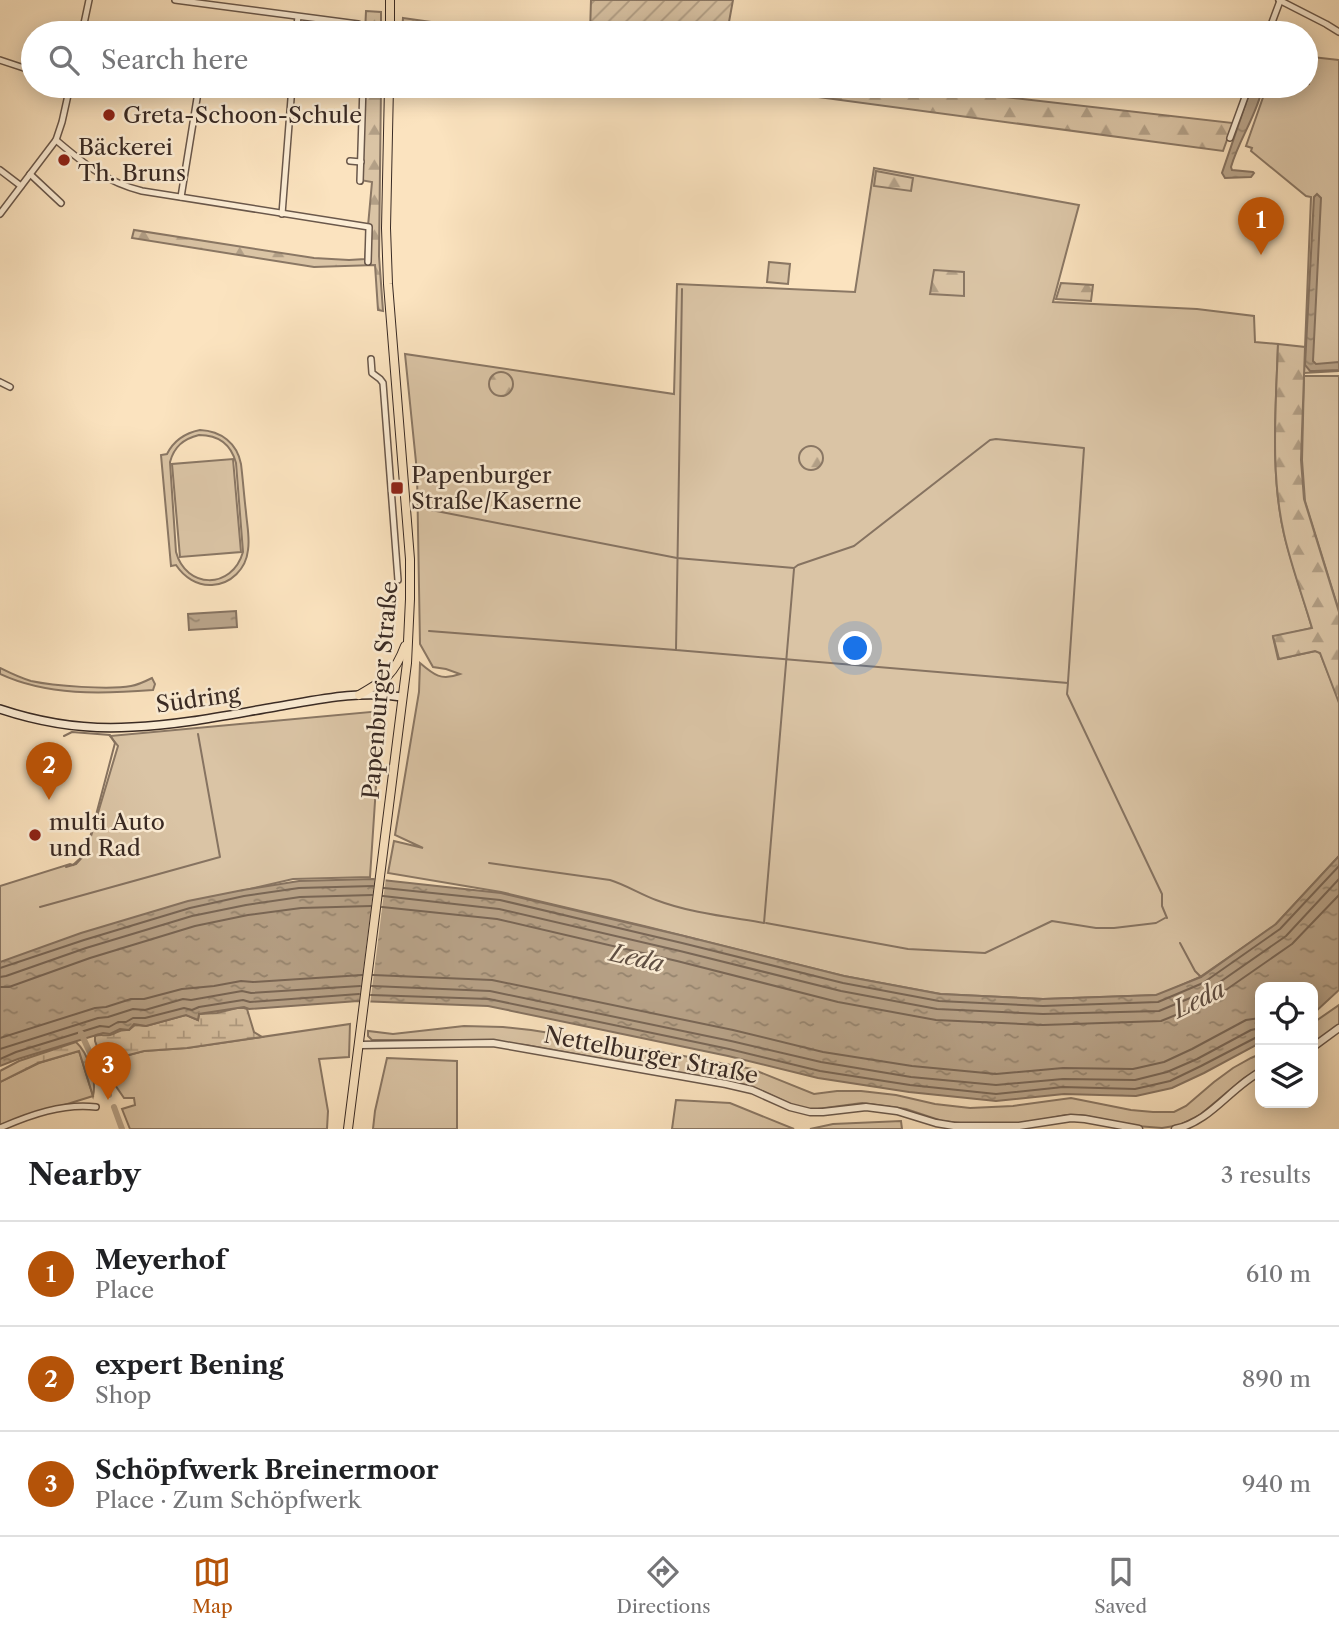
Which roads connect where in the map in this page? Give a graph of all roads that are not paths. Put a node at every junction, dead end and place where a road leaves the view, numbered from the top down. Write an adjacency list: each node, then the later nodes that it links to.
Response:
1 (89, 0): 6 (street)
2 (175, 0): 5 (street)
3 (390, 0): 9 (main road)
4 (1280, 0): 10 (street); 11 (street)
5 (298, 17): 7 (street); 8 (street)
6 (85, 21)
7 (298, 21)
8 (333, 21)
9 (390, 21)
10 (1272, 21)
11 (1339, 32)
12 (0, 60): 13 (street)
13 (21, 67)
14 (67, 98): 21 (street)
15 (197, 98): 28 (street)
16 (291, 98): 31 (street)
17 (363, 98): 23 (street)
18 (389, 98): 37 (main road, Papenburger Straße)
19 (1245, 98): 20 (street)
20 (1230, 138)
21 (56, 140): 25 (street); 28 (street)
22 (349, 161): 23 (street)
23 (361, 162): 26 (street)
24 (0, 170): 27 (street)
25 (30, 174): 27 (street); 29 (street)
26 (360, 181)
27 (21, 186): 30 (street)
28 (181, 197): 31 (street)
29 (61, 202)
30 (0, 214)
31 (282, 214): 32 (street)
32 (368, 262)
33 (371, 359): 36 (street)
34 (0, 382): 35 (street)
35 (10, 387)
36 (398, 580)
37 (408, 637): 38 (main road); 39 (main road, Papenburger Straße)
38 (359, 695): 39 (main road, Südring); 40 (main road, Südring)
39 (402, 697): 42 (main road, Papenburger Straße)
40 (0, 709)
41 (1339, 1028): 43 (street)
42 (360, 1045): 47 (main road, Papenburger Straße); 48 (street, Nettelburger Straße)
43 (1316, 1045)
44 (1255, 1075): 49 (street)
45 (96, 1107): 46 (street)
46 (0, 1128)
47 (348, 1129)
48 (1139, 1129)
49 (1175, 1129)

